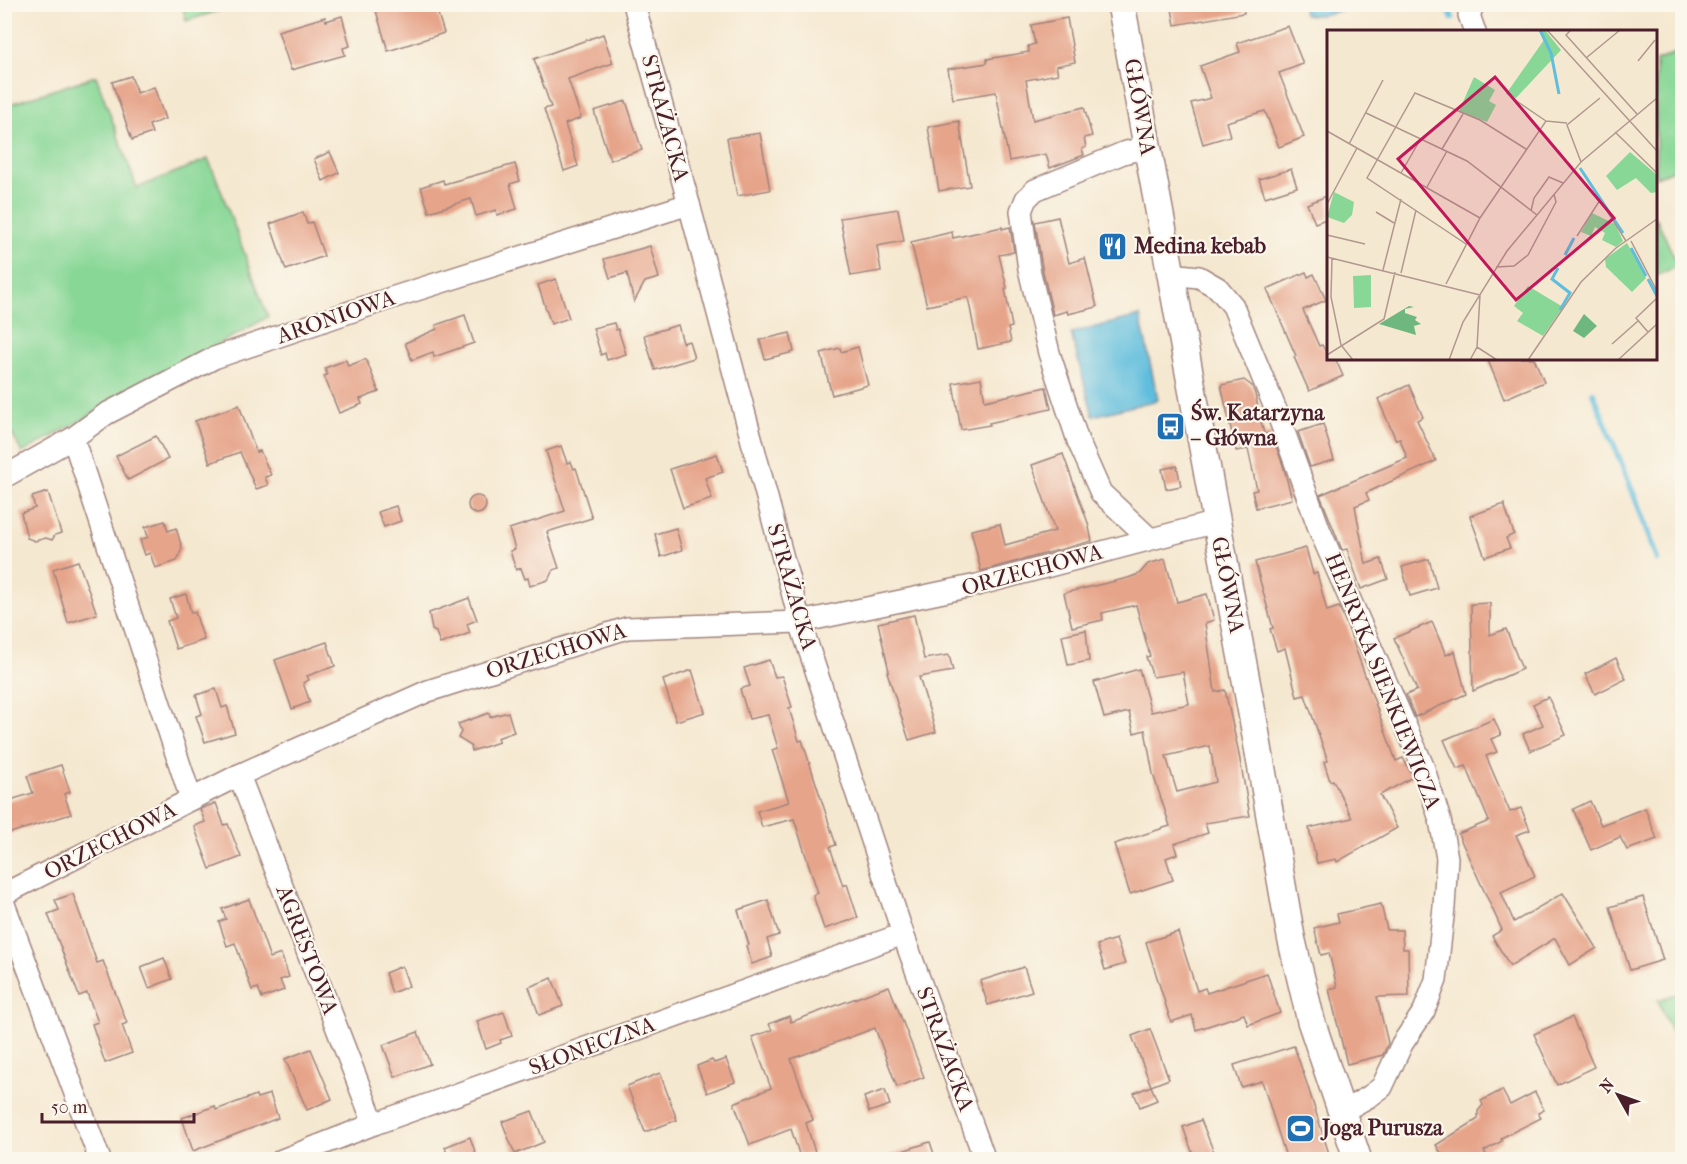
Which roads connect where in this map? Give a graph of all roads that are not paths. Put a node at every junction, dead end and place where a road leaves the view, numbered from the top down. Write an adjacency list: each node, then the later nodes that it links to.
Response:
1 (634, 4): 6 (street, STRAŻACKA)
2 (1122, 4): 5 (street, GŁÓWNA)
3 (1474, 4): 4 (street)
4 (1474, 30)
5 (1147, 147): 7 (street, GŁÓWNA); 11 (street)
6 (689, 204): 8 (street, ARONIOWA); 12 (street, STRAŻACKA)
7 (1170, 274): 10 (street, GŁÓWNA); 18 (street, HENRYKA SIENKIEWICZA)
8 (73, 438): 9 (street, ARONIOWA); 14 (street)
9 (4, 477)
10 (1216, 522): 11 (street, ORZECHOWA); 18 (street, GŁÓWNA)
11 (1149, 538): 12 (street, ORZECHOWA)
12 (800, 622): 13 (street, ORZECHOWA); 17 (street, STRAŻACKA)
13 (239, 775): 14 (street, ORZECHOWA); 19 (street, AGRESTOWA)
14 (191, 799): 15 (street, ORZECHOWA)
15 (4, 894)
16 (4, 904): 20 (street)
17 (903, 934): 19 (street, SŁONECZNA); 22 (street, STRAŻACKA)
18 (1342, 1112): 23 (street, GŁÓWNA)
19 (374, 1124): 21 (street, SŁONECZNA)
20 (100, 1160)
21 (282, 1160)
22 (985, 1160)
23 (1358, 1160)

